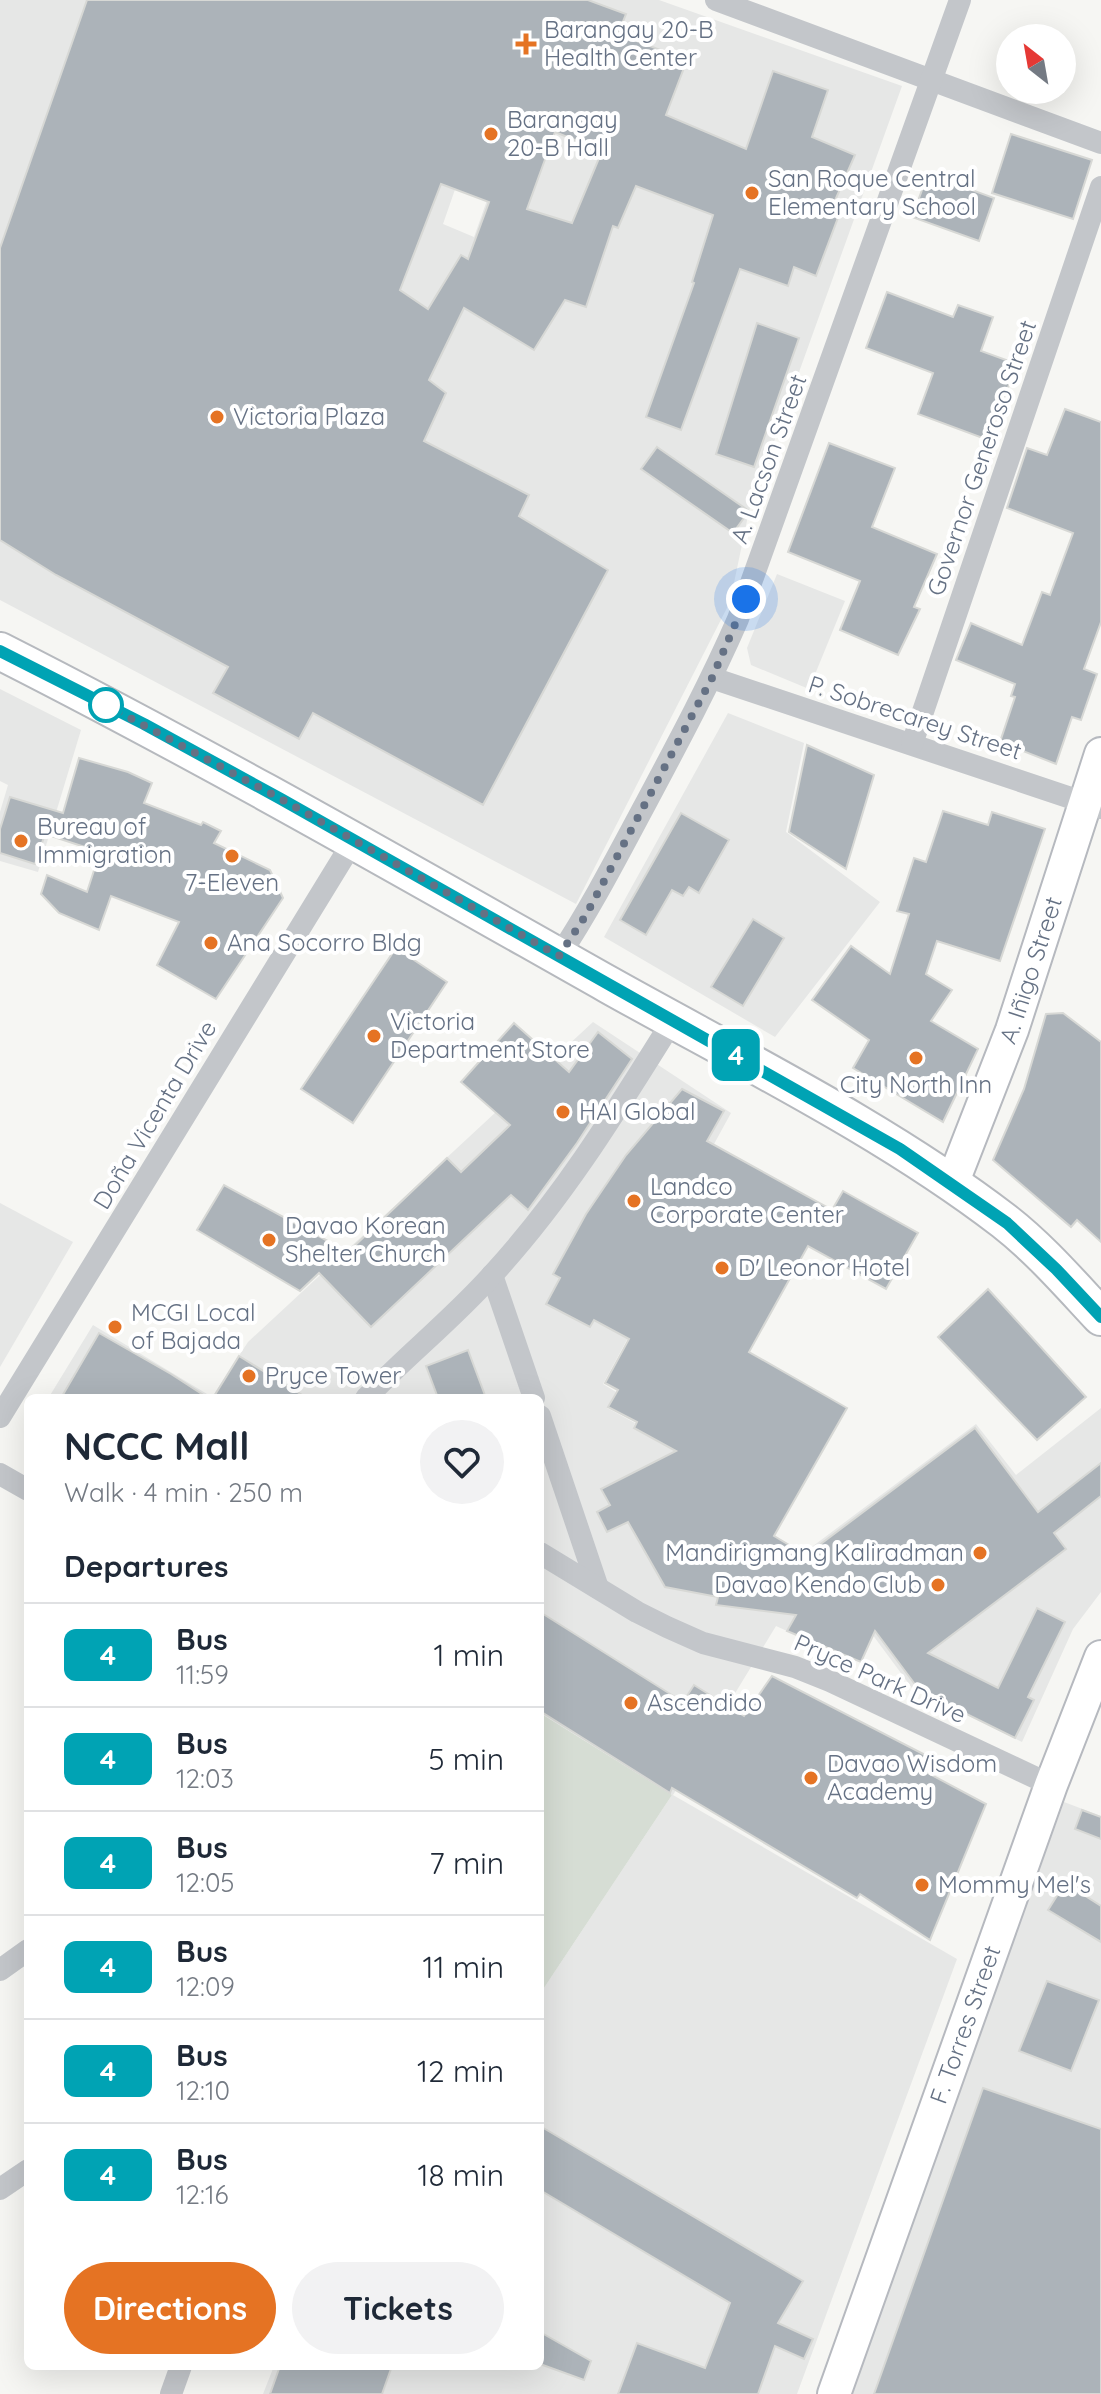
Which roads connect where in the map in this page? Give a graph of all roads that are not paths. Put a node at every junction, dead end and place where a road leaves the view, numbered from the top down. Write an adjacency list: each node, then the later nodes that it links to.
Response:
1 (716, 0): 3 (street)
2 (960, 0): 4 (street, A. Lacson Street)
3 (757, 7): 4 (street)
4 (931, 81): 5 (street); 8 (street, A. Lacson Street)
5 (1101, 143)
6 (1101, 187): 9 (street, Governor Generoso Street)
7 (0, 651): 12 (main road)
8 (712, 678): 9 (street, P. Sobrecarey Street); 13 (street, A. Lacson Street)
9 (912, 744): 11 (street, P. Sobrecarey Street)
10 (1101, 754): 11 (main road, A. Iñigo Street)
11 (1093, 805): 15 (main road, A. Iñigo Street)
12 (354, 840): 13 (main road); 20 (street, Doña Vicenta Drive)
13 (559, 956): 14 (main road)
14 (673, 1020): 15 (main road); 16 (street)
15 (952, 1184): 17 (main road)
16 (492, 1275): 18 (street); 19 (street)
17 (1101, 1317)
18 (370, 1394)
19 (533, 1394)
20 (0, 1417)
21 (544, 1428): 25 (street)
22 (0, 1474): 23 (street)
23 (24, 1488)
24 (544, 1555): 25 (street, Pryce Park Drive)
25 (598, 1588): 27 (street, Pryce Park Drive)
26 (1101, 1657): 27 (main road, F. Torres Street)
27 (1051, 1785): 34 (main road, F. Torres Street)
28 (24, 1953): 29 (street)
29 (0, 1970)
30 (24, 2173): 31 (street)
31 (0, 2189)
32 (180, 2370): 33 (street)
33 (171, 2394)
34 (834, 2394)

